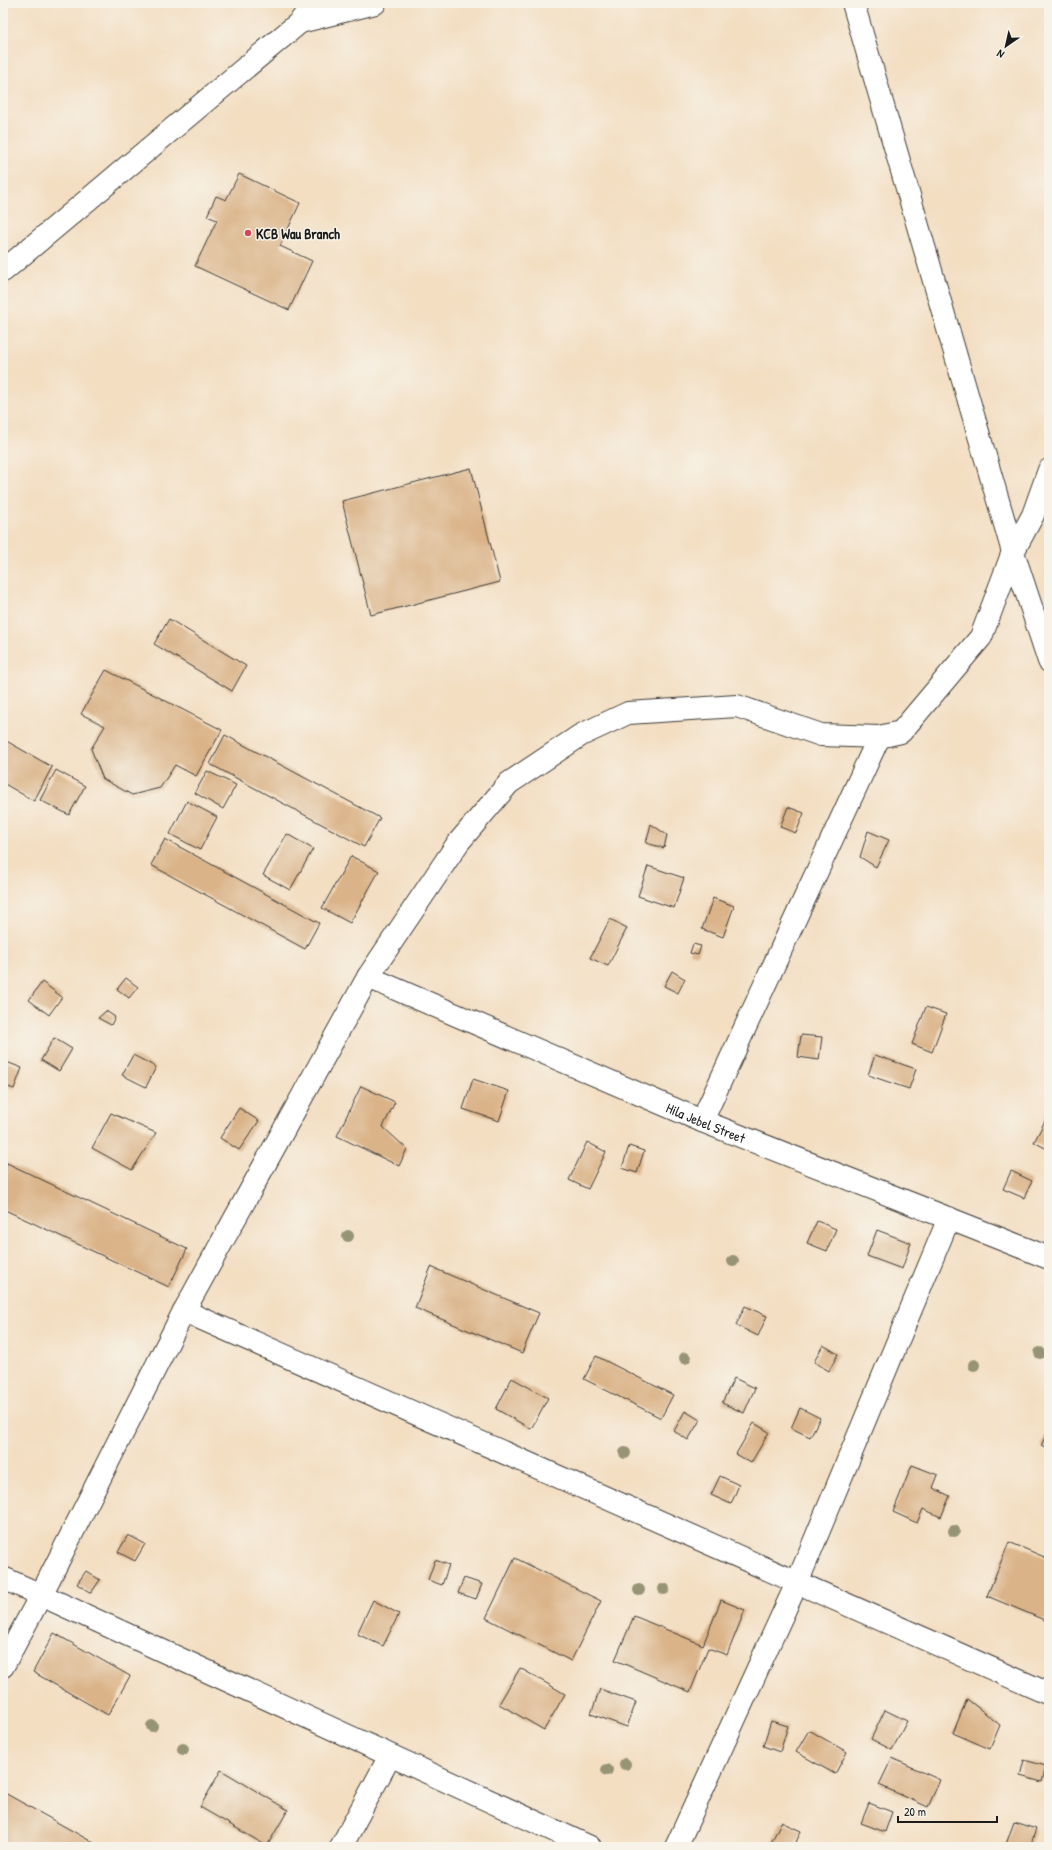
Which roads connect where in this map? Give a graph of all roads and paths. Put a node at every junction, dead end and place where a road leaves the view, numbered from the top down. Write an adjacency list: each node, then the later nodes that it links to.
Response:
1 (313, 3): 4 (street)
2 (375, 3): 4 (street)
3 (853, 3): 7 (street)
4 (300, 22): 5 (street)
5 (3, 270)
6 (1049, 470): 7 (street)
7 (1013, 552): 8 (street); 9 (street)
8 (1049, 660)
9 (879, 738): 10 (street); 11 (street)
10 (368, 977): 11 (street, Hila Jebel Street); 14 (street)
11 (702, 1121): 12 (street, Hila Jebel Street)
12 (949, 1218): 13 (street, Hila Jebel Street); 16 (street)
13 (1049, 1258)
14 (184, 1311): 16 (street); 17 (street)
15 (3, 1578): 17 (street)
16 (797, 1583): 19 (street); 23 (street)
17 (41, 1595): 18 (street); 20 (street)
18 (3, 1666)
19 (1049, 1694)
20 (390, 1756): 21 (street); 22 (street)
21 (341, 1847)
22 (590, 1847)
23 (676, 1847)

